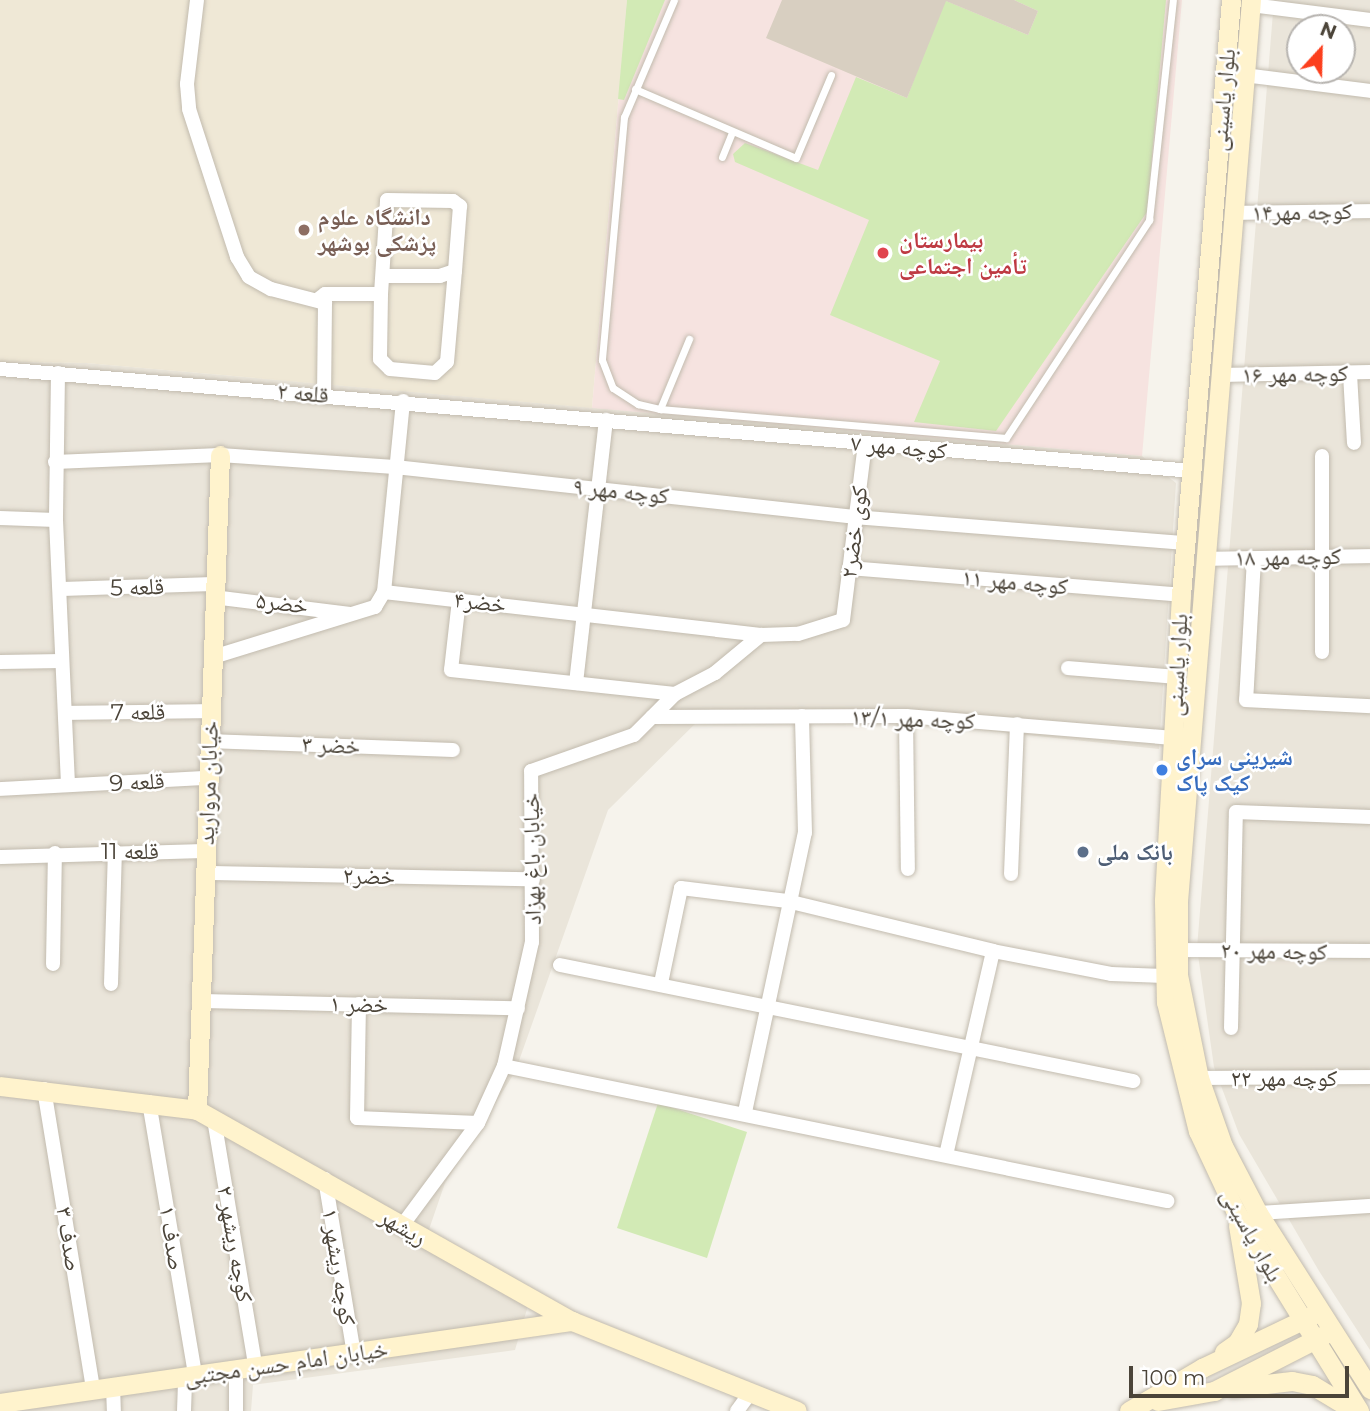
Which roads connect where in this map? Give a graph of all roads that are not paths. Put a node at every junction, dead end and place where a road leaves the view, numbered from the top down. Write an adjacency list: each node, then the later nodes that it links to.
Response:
1 (197, 0): 18 (street)
2 (674, 0): 8 (lane)
3 (1173, 0): 27 (lane)
4 (1244, 2): 5 (street); 7 (main road, بلوار یاسینی); 16 (main road, بلوار یاسینی)
5 (1370, 20)
6 (831, 75): 10 (lane)
7 (1244, 75): 9 (street); 13 (main road, بلوار یاسینی)
8 (635, 89): 10 (lane); 27 (lane)
9 (1370, 91)
10 (732, 131): 11 (lane)
11 (722, 157)
12 (1370, 211): 13 (street, کوچه مهر۱۴)
13 (1233, 213): 16 (main road, بلوار یاسینی)
14 (455, 271): 15 (street); 15 (street); 17 (street)
15 (383, 276): 17 (street)
16 (1217, 280): 24 (main road, بلوار یاسینی); 35 (main road, بلوار یاسینی)
17 (381, 294): 18 (street)
18 (317, 299): 25 (street)
19 (689, 339): 27 (lane)
20 (0, 369): 22 (street, قلعه ۲)
21 (1370, 372): 23 (street, کوچه مهر ۱۶)
22 (58, 373): 25 (street, قلعه ۲); 33 (street)
23 (1350, 374): 24 (street, کوچه مهر ۱۶); 29 (street)
24 (1220, 375): 43 (main road, بلوار یاسینی)
25 (324, 395): 26 (street, قلعه ۲)
26 (403, 401): 28 (street, قلعه ۲); 34 (street)
27 (660, 409)
28 (606, 420): 30 (street, کوچه مهر ۷); 36 (street)
29 (1354, 443)
30 (865, 444): 35 (street, کوچه مهر ۷); 38 (street, کوی خضر۲)
31 (220, 455): 33 (street, کوچه مهر ۹); 34 (street, کوچه مهر ۹); 47 (main road, خیابان مروارید)
32 (1322, 456): 42 (street)
33 (55, 462): 39 (street)
34 (395, 467): 36 (street, کوچه مهر ۹); 48 (street)
35 (1193, 471): 40 (main road, بلوار یاسینی)
36 (597, 488): 38 (street, کوچه مهر ۹); 51 (street)
37 (0, 517): 39 (street)
38 (854, 517): 40 (street, کوچه مهر ۹); 45 (street, کوی خضر۲)
39 (56, 520): 46 (street)
40 (1186, 543): 49 (main road, بلوار یاسینی)
41 (1370, 555): 42 (street, کوچه مهر ۱۸)
42 (1322, 557): 44 (street, کوچه مهر ۱۸); 54 (street)
43 (1205, 559): 44 (street, کوچه مهر ۱۸); 85 (main road, بلوار یاسینی)
44 (1254, 559): 62 (street)
45 (849, 568): 49 (street, کوچه مهر ۱۱); 53 (street, کوی خضر۲)
46 (62, 589): 47 (street, قلعه 5); 56 (street)
47 (213, 590): 52 (street, خضر۵); 55 (main road, خیابان مروارید)
48 (384, 592): 50 (street, خضر۴); 52 (street)
49 (1181, 595): 59 (main road, بلوار یاسینی)
50 (460, 600): 51 (street, خضر۴); 60 (street)
51 (584, 612): 53 (street, خضر۴); 60 (street)
52 (351, 614): 55 (street)
53 (761, 635): 61 (street, خیابان باغ بهزاد)
54 (1322, 652)
55 (213, 657): 63 (main road, خیابان مروارید)
56 (62, 661): 57 (street); 64 (street)
57 (0, 662)
58 (1068, 668): 59 (street)
59 (1177, 677): 69 (main road, بلوار یاسینی)
60 (576, 683): 61 (street)
61 (674, 694): 67 (street, خیابان باغ بهزاد)
62 (1370, 706)
63 (211, 711): 64 (street, قلعه 7); 70 (main road, خیابان مروارید)
64 (66, 713): 73 (street)
65 (802, 716): 66 (street, کوچه مهر ۱۳/۱); 67 (street, کوچه مهر ۱۳/۱); 84 (street)
66 (906, 716): 68 (street, کوچه مهر ۱۳/۱); 80 (street)
67 (652, 717): 83 (street, خیابان باغ بهزاد)
68 (1017, 724): 69 (street, کوچه مهر ۱۳/۱); 82 (street)
69 (1173, 738): 91 (main road, بلوار یاسینی)
70 (208, 741): 71 (street, خضر ۳); 72 (main road, خیابان مروارید)
71 (453, 750)
72 (206, 778): 73 (street, قلعه 9); 77 (main road, خیابان مروارید)
73 (68, 785): 74 (street, قلعه 9)
74 (0, 789)
75 (1370, 817): 86 (street)
76 (115, 851): 77 (street, قلعه 11); 78 (street, قلعه 11); 93 (street)
77 (205, 851): 81 (main road, خیابان مروارید)
78 (55, 853): 79 (street, قلعه 11); 89 (street)
79 (0, 857)
80 (908, 869)
81 (206, 873): 83 (street, خضر۲); 94 (main road, خیابان مروارید)
82 (1011, 874)
83 (533, 879): 96 (street, خیابان باغ بهزاد)
84 (787, 901): 87 (street); 92 (street); 97 (street)
85 (1178, 950): 86 (street, کوچه مهر ۲۰); 102 (main road, بلوار یاسینی)
86 (1232, 950): 88 (street, کوچه مهر ۲۰); 98 (street)
87 (993, 951): 91 (street); 99 (street)
88 (1370, 951)
89 (53, 964)
90 (560, 965): 92 (street)
91 (1164, 976): 114 (main road, بلوار یاسینی)
92 (660, 983): 97 (street)
93 (111, 984)
94 (199, 1000): 95 (street, خضر ۱); 108 (main road, خیابان مروارید)
95 (359, 1004): 96 (street, خضر ۱); 109 (street)
96 (518, 1008): 100 (street, خیابان باغ بهزاد)
97 (767, 1009): 99 (street); 107 (street)
98 (1231, 1028)
99 (972, 1048): 103 (street); 110 (street)
100 (504, 1066): 107 (street); 109 (street, خیابان باغ بهزاد)
101 (1370, 1077): 102 (street, کوچه مهر ۲۲)
102 (1199, 1078): 115 (main road, بلوار یاسینی)
103 (1133, 1081)
104 (0, 1086): 105 (main road, ریشهر)
105 (44, 1089): 106 (main road, ریشهر); 127 (street, صدف ۳)
106 (149, 1102): 108 (main road, ریشهر); 126 (street, صدف ۱)
107 (745, 1111): 110 (street)
108 (205, 1115): 111 (main road, ریشهر); 124 (street, کوچه ریشهر ۲)
109 (478, 1123): 116 (street, خیابان باغ بهزاد)
110 (946, 1155): 112 (street)
111 (325, 1179): 116 (main road, ریشهر); 122 (street, کوچه ریشهر ۱)
112 (1167, 1201)
113 (1370, 1206): 115 (street)
114 (1235, 1210): 119 (main road, بلوار یاسینی); 123 (main road)
115 (1258, 1213): 117 (main road, بلوار یاسینی)
116 (401, 1227): 118 (main road, ریشهر)
117 (1320, 1311): 119 (main road); 120 (main road, بلوار یاسینی)
118 (572, 1321): 122 (main road, خیابان امام حسن مجتبی); 130 (main road, ریشهر)
119 (1302, 1321): 121 (main road, بلوار یاسینی); 123 (main road)
120 (1332, 1331): 121 (main road); 128 (main road, بلوار یاسینی)
121 (1314, 1340): 129 (main road); 140 (main road, بلوار یاسینی)
122 (354, 1355): 124 (main road, خیابان امام حسن مجتبی)
123 (1202, 1368): 131 (main road)
124 (257, 1370): 125 (main road, خیابان امام حسن مجتبی)
125 (236, 1371): 126 (main road, خیابان امام حسن مجتبی); 136 (street)
126 (190, 1376): 127 (main road, خیابان امام حسن مجتبی); 135 (street, صدف ۱)
127 (103, 1387): 132 (main road, خیابان امام حسن مجتبی); 134 (street, صدف ۳)
128 (1370, 1389)
129 (1214, 1391): 131 (main road); 140 (main road)
130 (750, 1393): 133 (main road, ریشهر); 137 (street)
131 (1150, 1402): 139 (main road)
132 (0, 1407)
133 (775, 1408): 138 (main road, ریشهر)
134 (114, 1411)
135 (184, 1411)
136 (236, 1411)
137 (737, 1411)
138 (797, 1411)
139 (1129, 1411)
140 (1357, 1411)

